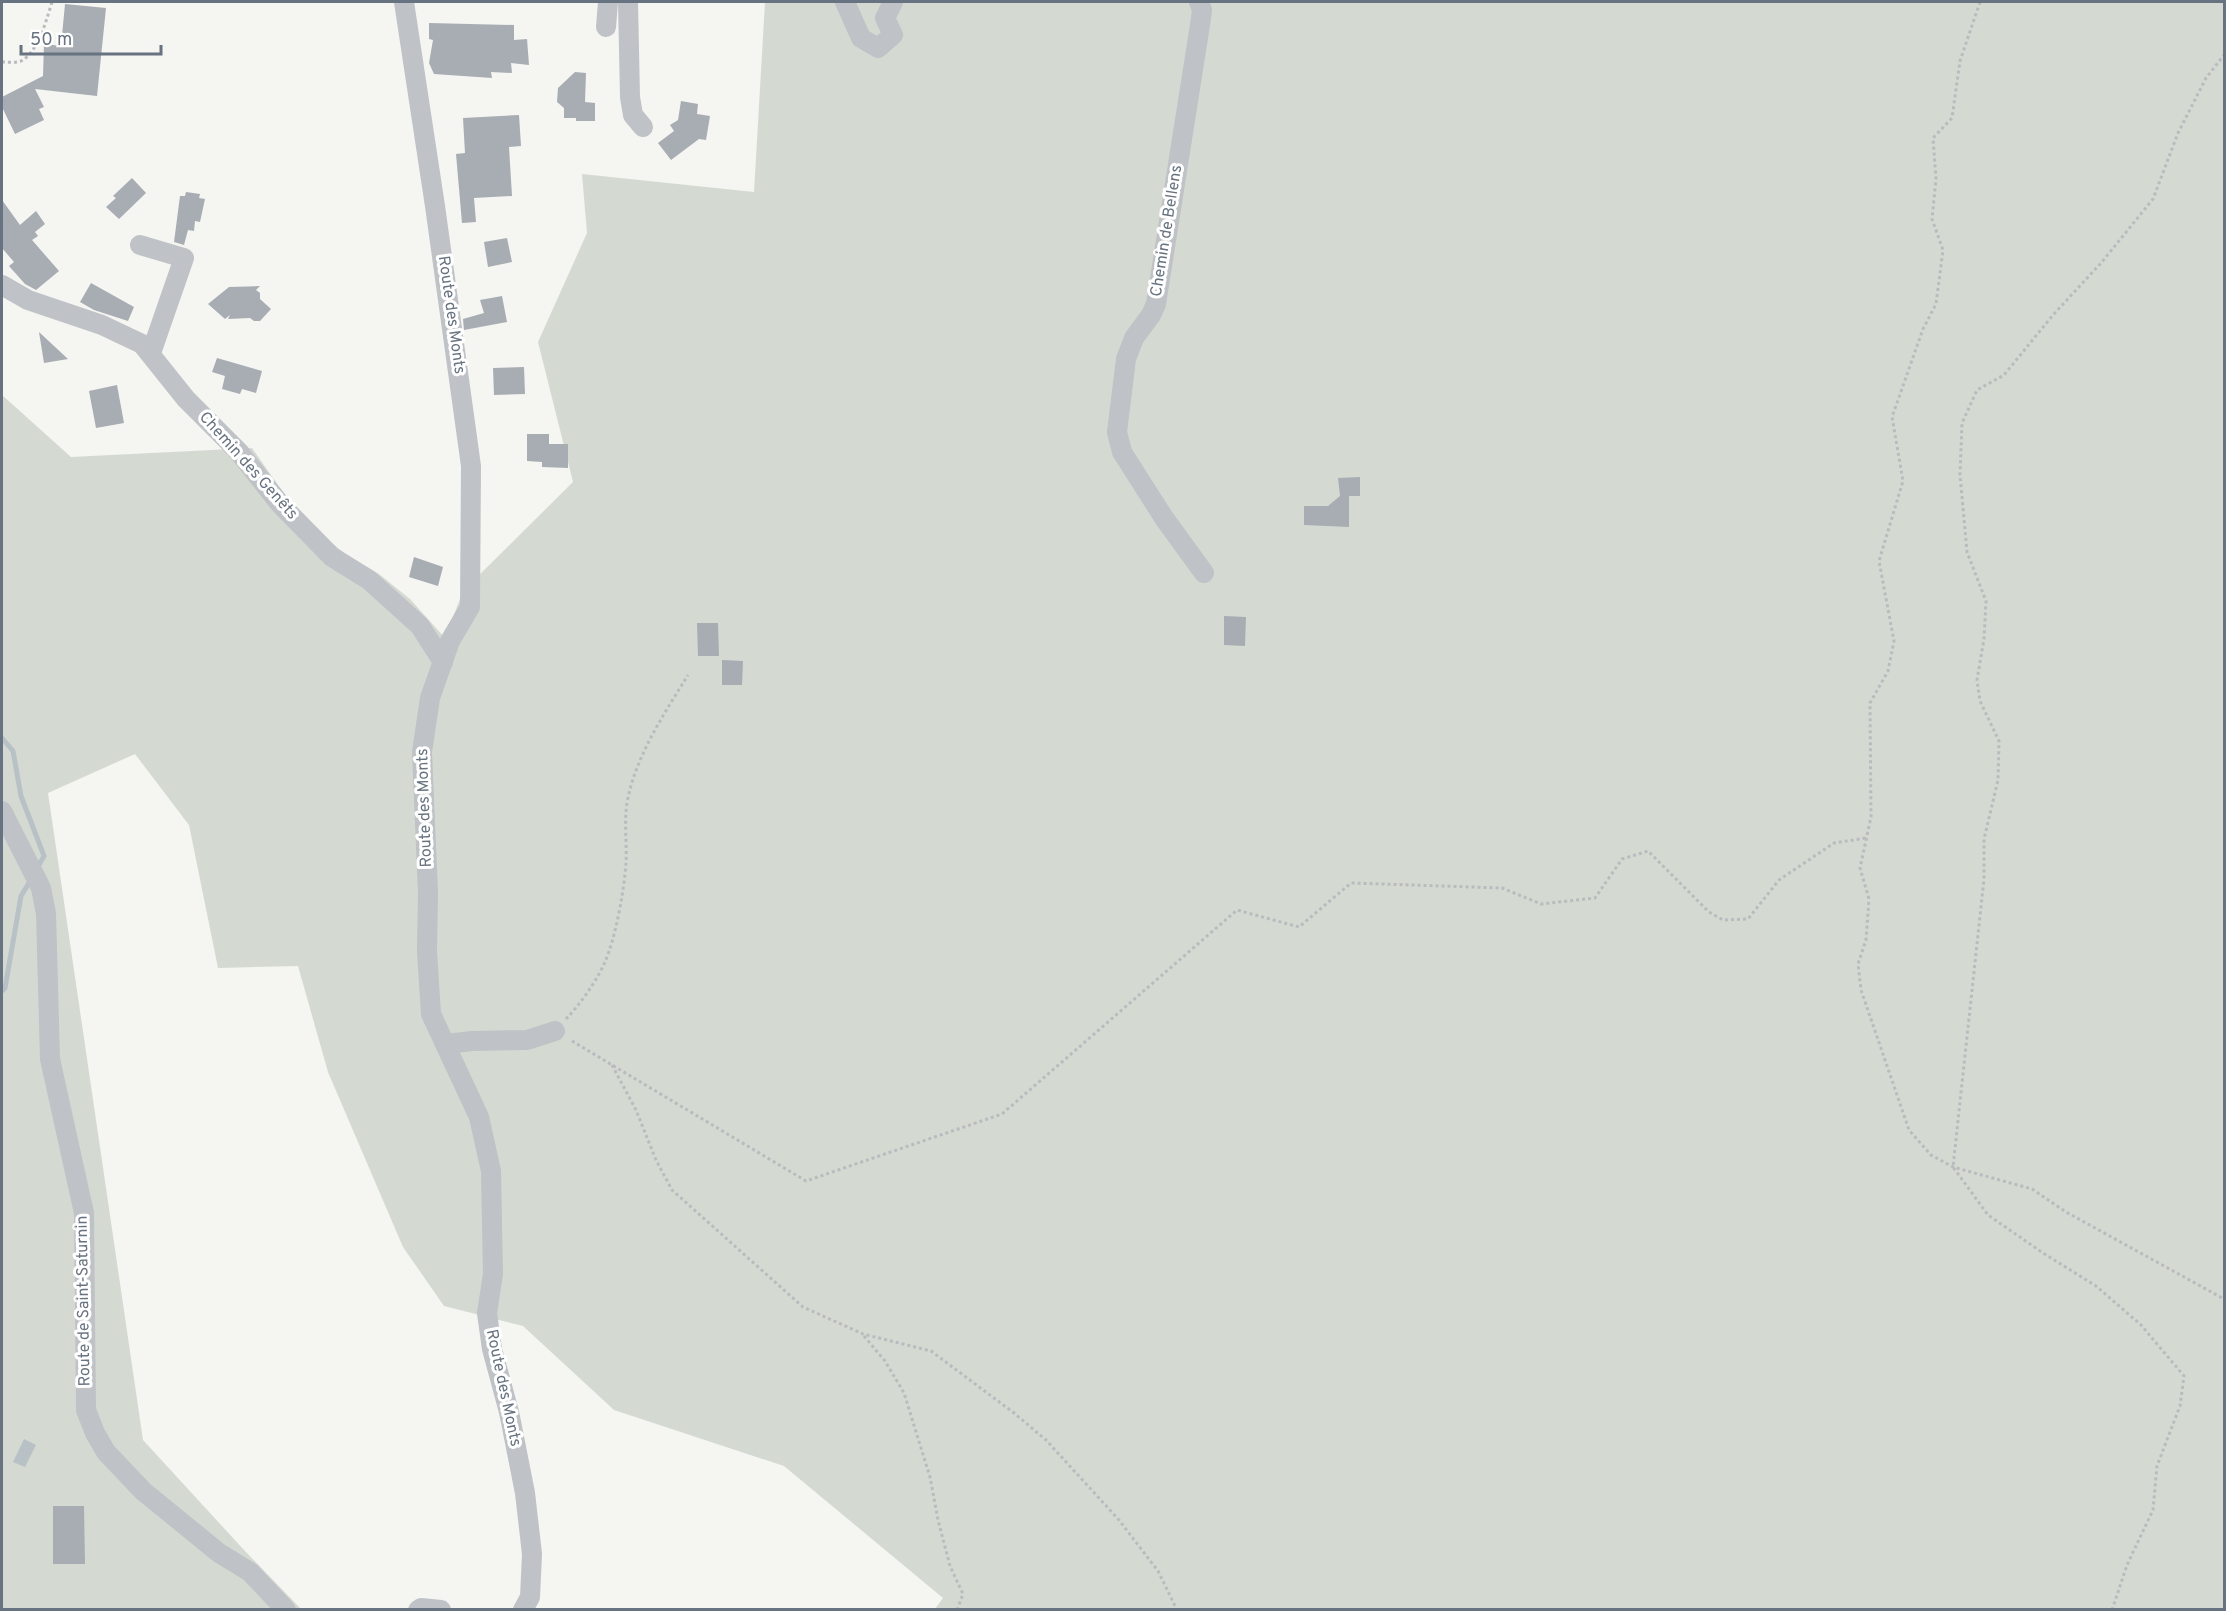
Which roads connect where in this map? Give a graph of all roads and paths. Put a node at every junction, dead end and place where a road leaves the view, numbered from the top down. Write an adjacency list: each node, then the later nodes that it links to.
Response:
1 (52, 2): 11 (path)
2 (404, 2): 17 (street, Route des Monts)
3 (608, 2): 9 (street)
4 (628, 2): 12 (street)
5 (845, 2): 6 (street)
6 (893, 2)
7 (1199, 2): 16 (street, Chemin de Bellens)
8 (1980, 2): 20 (path)
9 (606, 27)
10 (2224, 55): 24 (path)
11 (2, 62)
12 (643, 127)
13 (140, 245): 15 (street)
14 (2, 285): 15 (street, Chemin des Genêts)
15 (151, 353): 17 (street, Chemin des Genêts)
16 (1204, 573)
17 (443, 662): 22 (street, Route des Monts)
18 (688, 675): 21 (path)
19 (2, 811): 27 (street, Route de Saint-Saturnin)
20 (1866, 838): 23 (path); 24 (path)
21 (555, 1031): 22 (street); 23 (path)
22 (446, 1044): 30 (street, Route des Monts)
23 (612, 1064): 26 (path)
24 (1953, 1167): 25 (path); 33 (path)
25 (2224, 1299)
26 (863, 1334): 31 (path); 32 (path)
27 (286, 1610)
28 (418, 1610): 29 (street)
29 (441, 1610)
30 (523, 1610)
31 (957, 1610)
32 (1177, 1610)
33 (2112, 1610)

